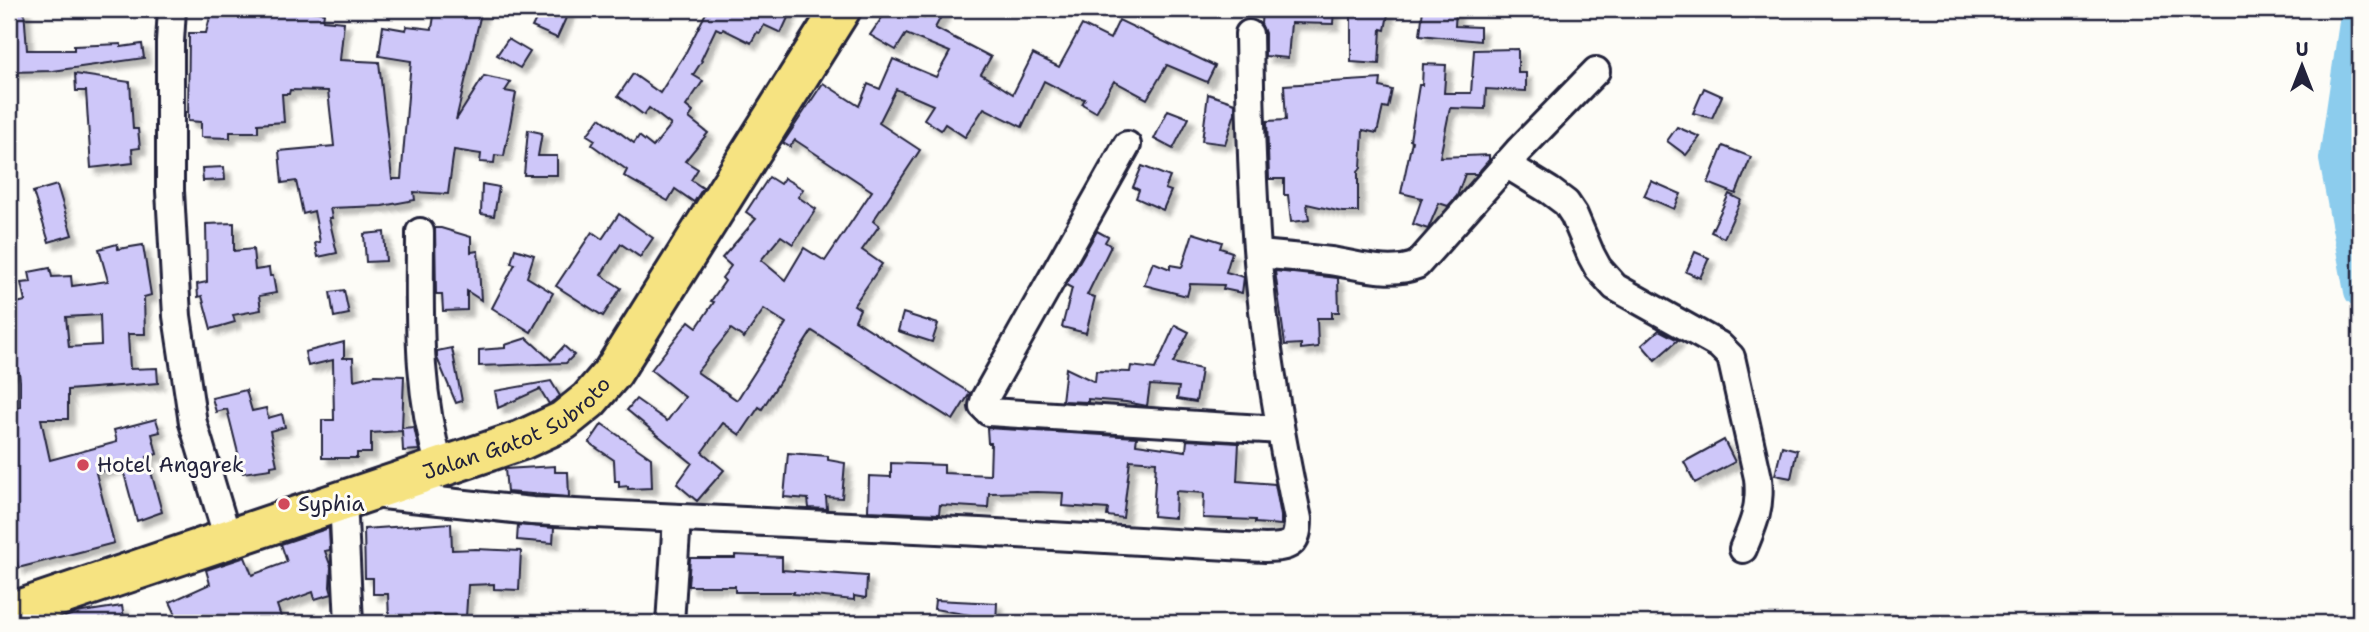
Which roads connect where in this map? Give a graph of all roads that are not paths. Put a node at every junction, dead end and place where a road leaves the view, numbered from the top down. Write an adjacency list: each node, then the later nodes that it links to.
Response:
1 (172, 9): 13 (street)
2 (841, 9): 10 (highway, Jalan Gatot Subroto)
3 (1249, 34): 8 (street)
4 (1596, 71): 6 (street)
5 (1127, 145): 9 (street)
6 (1506, 164): 8 (street); 14 (street)
7 (420, 232): 10 (street)
8 (1258, 254): 9 (street)
9 (1280, 430): 12 (street)
10 (440, 467): 11 (highway, Jalan Gatot Subroto)
11 (354, 496): 12 (street); 13 (highway, Jalan Gatot Subroto); 16 (street)
12 (677, 518): 17 (street)
13 (228, 539): 15 (highway, Jalan Gatot Subroto)
14 (1743, 549)
15 (9, 613)
16 (349, 623)
17 (670, 623)

